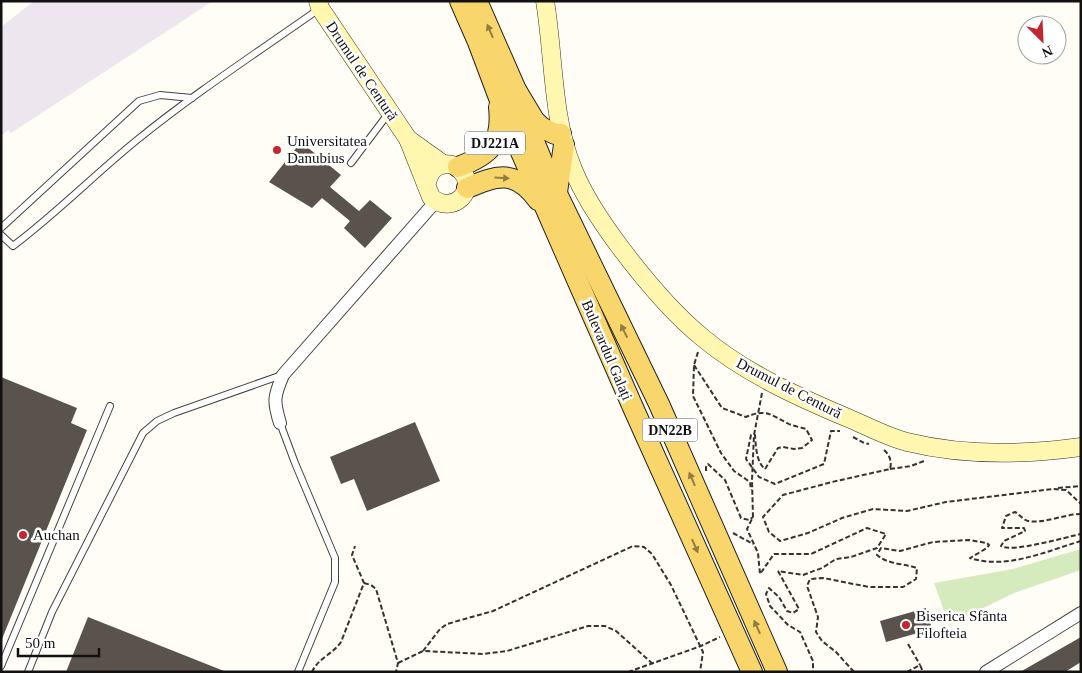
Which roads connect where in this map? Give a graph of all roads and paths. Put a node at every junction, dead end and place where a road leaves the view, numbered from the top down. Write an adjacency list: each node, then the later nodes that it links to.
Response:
1 (460, 1): 5 (main road, DN22B)
2 (477, 1): 5 (main road, DN22B, one-way to 2)
3 (319, 5): 6 (lane); 7 (street, Drumul de Centură)
4 (548, 6): 9 (street, Drumul de Centură)
5 (507, 94): 9 (main road); 11 (main road, DJ221A); 14 (main road, Bulevardul Galați / DN22B); 16 (main road, Bulevardul Galați / DN22B)
6 (192, 98): 17 (lane); 18 (lane)
7 (390, 112): 8 (street, Drumul de Centură); 10 (lane)
8 (408, 139): 11 (street, Drumul de Centură); 12 (street, Drumul de Centură)
9 (563, 140): 14 (main road); 19 (street, Drumul de Centură)
10 (352, 163)
11 (451, 166): 12 (street, DJ221A); 13 (street, DJ221A)
12 (426, 184): 15 (street, Drumul de Centură)
13 (467, 188): 15 (street, DJ221A); 16 (main road, DJ221A, one-way to 16)
14 (557, 192): 64 (main road, Bulevardul Galați / DN22B, one-way to 14)
15 (436, 201): 21 (street)
16 (550, 216): 49 (main road, Bulevardul Galați / DN22B, one-way to 49)
17 (1, 228)
18 (1, 235)
19 (702, 337): 20 (path); 22 (street, Drumul de Centură)
20 (694, 365): 24 (path); 38 (path)
21 (283, 375): 25 (street); 58 (lane)
22 (765, 379): 24 (path); 31 (street, Drumul de Centură)
23 (110, 406): 56 (lane)
24 (758, 412): 28 (path); 28 (path)
25 (280, 423): 59 (lane)
26 (846, 430): 33 (path)
27 (849, 434): 29 (path)
28 (754, 435): 33 (path); 33 (path)
29 (871, 444)
30 (1081, 447): 31 (street, Drumul de Centură)
31 (938, 448): 34 (path)
32 (883, 450): 34 (path)
33 (752, 468): 38 (path)
34 (890, 469): 37 (path)
35 (706, 475): 41 (path)
36 (1081, 486): 37 (path)
37 (1055, 489): 39 (path)
38 (752, 494): 41 (path)
39 (1081, 504)
40 (1081, 514): 43 (path)
41 (753, 516): 45 (path)
42 (730, 531): 45 (path)
43 (1081, 534)
44 (1081, 541): 66 (path)
45 (754, 544): 65 (path)
46 (355, 546): 47 (path)
47 (364, 583): 53 (path); 60 (path)
48 (1081, 614): 69 (street)
49 (734, 631): 51 (path); 63 (main road, Bulevardul Galați / DN22B)
50 (908, 644): 55 (path)
51 (701, 646): 52 (path); 54 (path); 62 (path)
52 (423, 651): 53 (path); 54 (path)
53 (398, 662): 57 (path)
54 (652, 664): 61 (path)
55 (920, 665): 67 (path); 68 (path)
56 (1, 666)
57 (397, 671)
58 (28, 672)
59 (298, 672)
60 (312, 672)
61 (628, 672)
62 (700, 672)
63 (752, 672)
64 (777, 672)
65 (812, 672)
66 (854, 672)
67 (907, 672)
68 (923, 672)
69 (986, 672)

